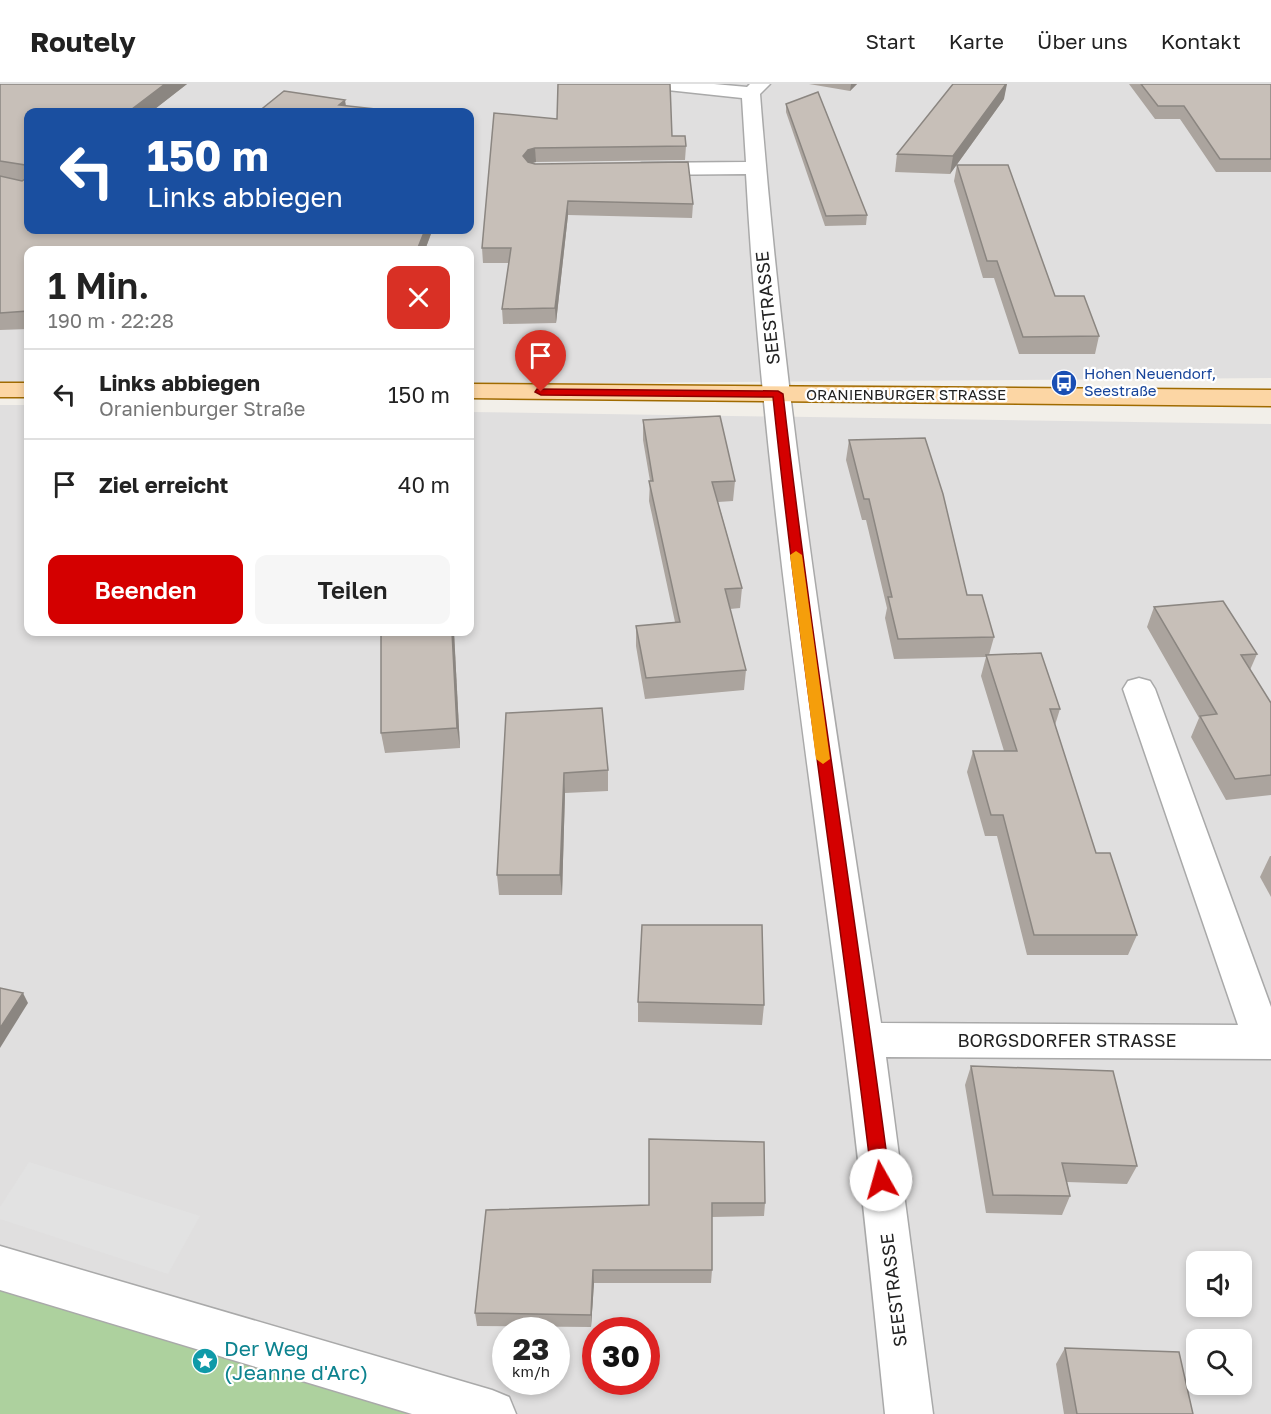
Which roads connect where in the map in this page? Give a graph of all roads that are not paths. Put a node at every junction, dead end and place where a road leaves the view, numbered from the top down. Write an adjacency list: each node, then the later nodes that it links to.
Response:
1 (658, 84): 2 (street, SEESTRASSE)
2 (756, 89): 3 (street, SEESTRASSE)
3 (755, 168): 4 (street); 8 (street, SEESTRASSE)
4 (628, 169)
5 (0, 390): 6 (main road)
6 (24, 390)
7 (474, 391): 8 (main road, ORANIENBURGER STRASSE)
8 (778, 394): 9 (main road, ORANIENBURGER STRASSE); 11 (street, SEESTRASSE)
9 (1271, 398)
10 (1139, 689): 12 (street)
11 (864, 1040): 12 (street, BORGSDORFER STRASSE); 15 (street, SEESTRASSE)
12 (1267, 1042)
13 (0, 1268): 14 (street)
14 (492, 1414)
15 (909, 1414)

